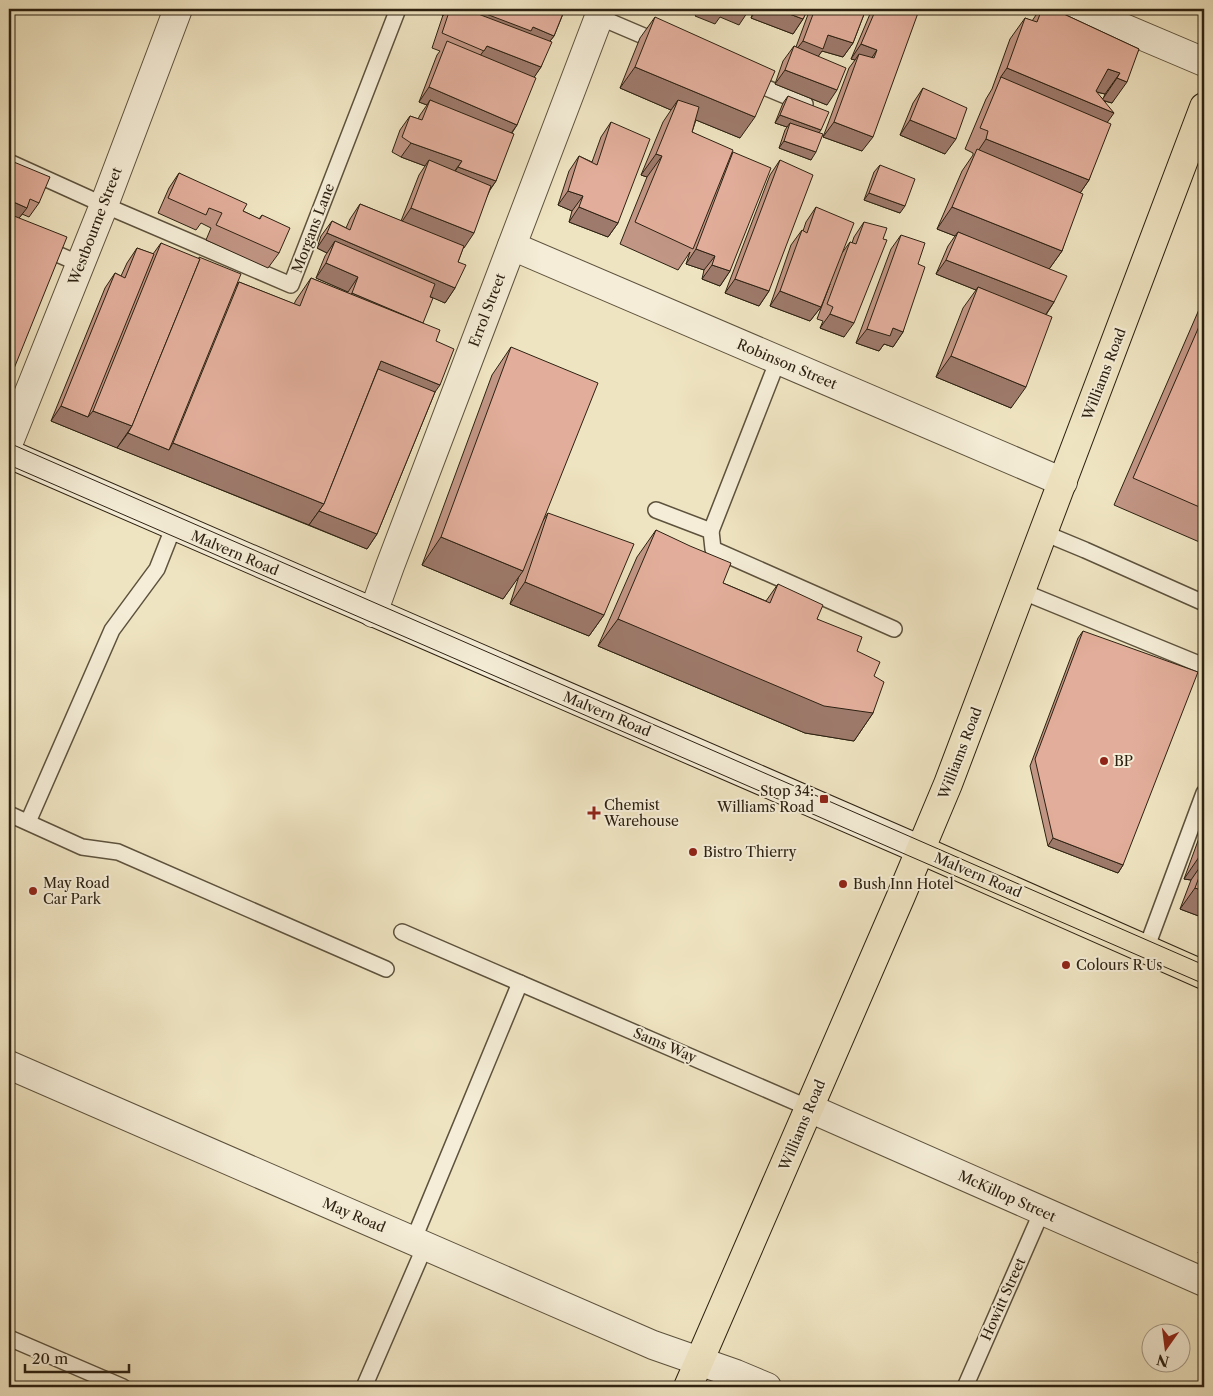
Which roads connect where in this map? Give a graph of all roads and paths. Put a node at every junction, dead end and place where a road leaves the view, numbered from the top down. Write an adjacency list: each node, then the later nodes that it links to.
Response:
1 (178, 9): 11 (street, Westbourne Street)
2 (398, 9): 11 (lane, Morgans Lane)
3 (1079, 9): 6 (street)
4 (600, 13): 5 (lane); 13 (street, Errol Street)
5 (674, 49)
6 (1204, 62)
7 (737, 75): 8 (lane)
8 (818, 109)
9 (1203, 114): 18 (main road, Williams Road)
10 (9, 162): 11 (lane)
11 (104, 205): 14 (street, Westbourne Street)
12 (9, 233): 14 (lane)
13 (512, 246): 15 (street, Robinson Street); 25 (street, Errol Street)
14 (80, 264): 16 (street, Westbourne Street)
15 (778, 360): 18 (street, Robinson Street); 21 (lane)
16 (9, 442)
17 (9, 454): 20 (street, Malvern Road)
18 (1063, 482): 22 (main road, Williams Road)
19 (656, 510): 21 (lane)
20 (174, 526): 25 (street, Malvern Road); 30 (lane)
21 (711, 531): 26 (lane)
22 (1044, 533): 23 (main road, Williams Road); 24 (lane)
23 (1022, 591): 27 (lane); 31 (main road, Williams Road)
24 (1204, 603)
25 (373, 613): 31 (street, Malvern Road)
26 (894, 629)
27 (1204, 666)
28 (1204, 793): 33 (lane)
29 (9, 814): 30 (lane)
30 (28, 822): 34 (lane)
31 (921, 850): 33 (main road, Malvern Road); 38 (main road, Williams Road)
32 (402, 932): 36 (lane, Sams Way)
33 (1146, 948): 35 (main road, Malvern Road)
34 (386, 969)
35 (1204, 974)
36 (520, 983): 38 (lane, Sams Way); 40 (lane)
37 (9, 1065): 40 (street, May Road)
38 (809, 1108): 39 (street, McKillop Street); 43 (main road, Williams Road)
39 (1042, 1211): 41 (street, McKillop Street); 48 (lane, Howitt Street)
40 (419, 1244): 43 (street, May Road); 45 (lane)
41 (1204, 1282)
42 (9, 1338): 44 (lane)
43 (699, 1362): 46 (main road, Williams Road); 47 (street)
44 (124, 1387)
45 (364, 1387)
46 (688, 1387)
47 (767, 1387)
48 (965, 1387)

